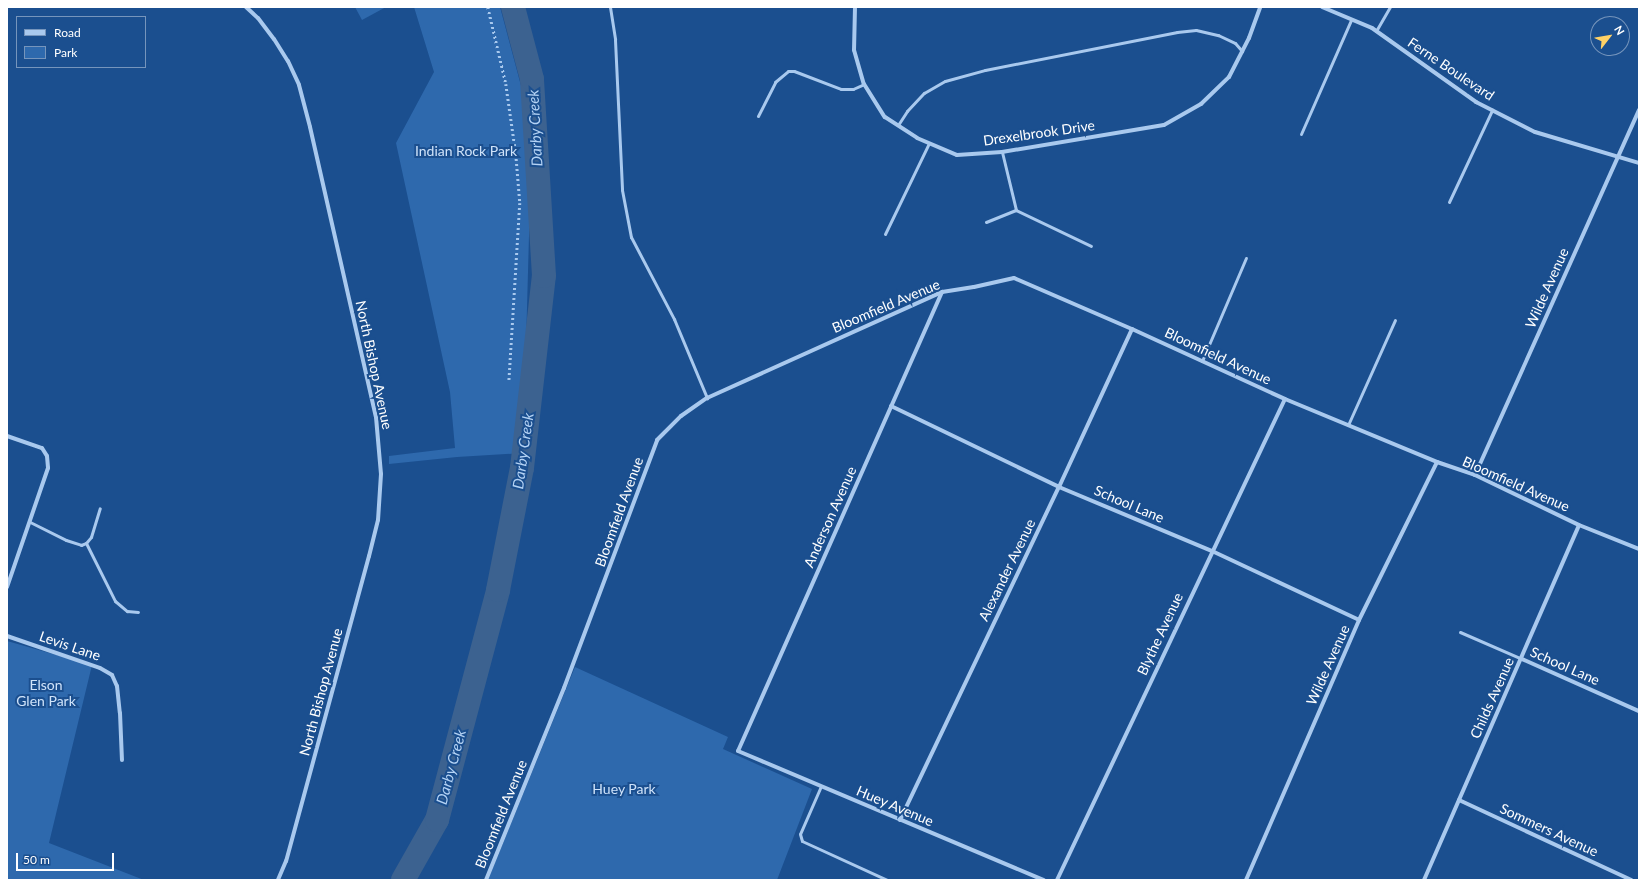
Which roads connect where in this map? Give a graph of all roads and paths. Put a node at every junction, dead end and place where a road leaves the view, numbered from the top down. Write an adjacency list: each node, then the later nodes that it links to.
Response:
1 (246, 7): 58 (street, North Bishop Avenue)
2 (488, 7): 31 (path)
3 (610, 7): 32 (lane)
4 (855, 7): 11 (street, Drexelbrook Drive)
5 (1260, 7): 10 (street, Drexelbrook Drive)
6 (1322, 7): 8 (street, Ferne Boulevard)
7 (1390, 7): 9 (lane)
8 (1351, 20): 9 (street, Ferne Boulevard); 16 (lane)
9 (1376, 31): 12 (street, Ferne Boulevard)
10 (1242, 51): 15 (lane); 18 (street, Drexelbrook Drive)
11 (864, 84): 14 (lane); 15 (street, Drexelbrook Drive)
12 (1492, 110): 19 (street, Ferne Boulevard); 21 (lane)
13 (1639, 110): 19 (street, Wilde Avenue)
14 (758, 116)
15 (898, 125): 17 (street, Drexelbrook Drive)
16 (1301, 134)
17 (929, 143): 18 (street, Drexelbrook Drive); 24 (lane)
18 (1002, 152): 22 (lane)
19 (1619, 157): 20 (street, Ferne Boulevard); 38 (street, Wilde Avenue)
20 (1639, 163)
21 (1449, 202)
22 (1016, 210): 23 (lane); 25 (lane)
23 (986, 222)
24 (885, 234)
25 (1091, 246)
26 (1246, 258): 30 (lane)
27 (942, 292): 29 (street, Bloomfield Avenue); 32 (street, Bloomfield Avenue); 34 (street, Anderson Avenue)
28 (1395, 320): 35 (lane)
29 (1132, 329): 30 (street, Bloomfield Avenue); 39 (street, Alexander Avenue)
30 (1202, 361): 33 (street, Bloomfield Avenue)
31 (509, 382)
32 (707, 398): 59 (street, Bloomfield Avenue)
33 (1285, 399): 35 (street, Bloomfield Avenue); 45 (street, Blythe Avenue)
34 (892, 406): 39 (street, School Lane); 53 (street, Anderson Avenue)
35 (1348, 426): 37 (street, Bloomfield Avenue)
36 (7, 436): 41 (street)
37 (1437, 462): 38 (street, Bloomfield Avenue); 48 (street, Wilde Avenue)
38 (1475, 475): 42 (street, Bloomfield Avenue)
39 (1059, 487): 45 (street, School Lane); 57 (street, Alexander Avenue)
40 (100, 508): 43 (lane)
41 (30, 522): 43 (lane); 46 (street)
42 (1579, 525): 44 (street, Bloomfield Avenue); 51 (street, Childs Avenue)
43 (86, 543): 47 (lane)
44 (1639, 549)
45 (1212, 551): 48 (street, School Lane); 62 (street, Blythe Avenue)
46 (7, 587)
47 (138, 612)
48 (1359, 620): 63 (street, Wilde Avenue)
49 (1460, 632): 51 (lane, School Lane)
50 (7, 636): 54 (street, Levis Lane)
51 (1522, 659): 52 (street, School Lane); 56 (street, Childs Avenue)
52 (1639, 711)
53 (738, 751): 55 (street, Huey Avenue)
54 (122, 760)
55 (821, 786): 57 (street, Huey Avenue); 60 (lane)
56 (1459, 800): 64 (street, Childs Avenue); 65 (street, Sommers Avenue)
57 (900, 820): 61 (street, Huey Avenue)
58 (278, 880)
59 (486, 880)
60 (887, 880)
61 (1044, 880)
62 (1057, 880)
63 (1246, 880)
64 (1424, 880)
65 (1631, 880)

